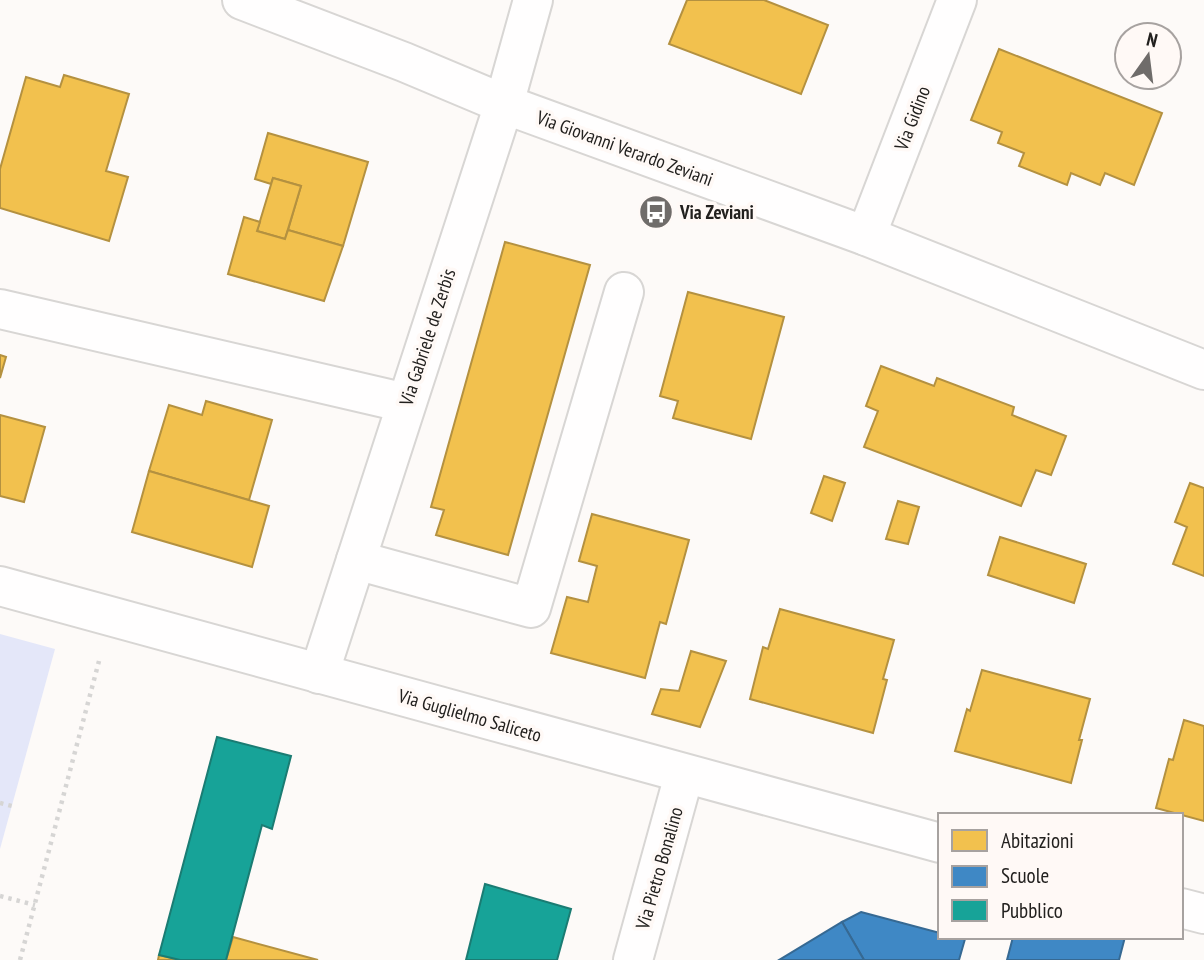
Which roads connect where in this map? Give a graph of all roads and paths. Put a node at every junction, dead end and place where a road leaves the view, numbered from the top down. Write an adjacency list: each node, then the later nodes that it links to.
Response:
1 (242, 0): 4 (street, Via Giovanni Verardo Zeviani)
2 (533, 0): 4 (street, Via Gabriele de Zerbis)
3 (957, 0): 5 (street, Via Gidino)
4 (504, 104): 5 (street, Via Giovanni Verardo Zeviani); 9 (street, Via Gabriele de Zerbis)
5 (866, 236): 8 (street, Via Giovanni Verardo Zeviani)
6 (624, 292): 10 (street)
7 (0, 309): 9 (street)
8 (1204, 370)
9 (405, 403): 10 (street, Via Gabriele de Zerbis)
10 (356, 560): 13 (street, Via Gabriele de Zerbis)
11 (0, 586): 12 (street, Via Guglielmo Saliceto)
12 (111, 616): 13 (street, Via Guglielmo Saliceto); 19 (path)
13 (319, 674): 14 (street, Via Guglielmo Saliceto)
14 (684, 775): 17 (street, Via Guglielmo Saliceto); 23 (street, Via Pietro Bonalino)
15 (0, 803): 16 (path)
16 (12, 806)
17 (938, 842)
18 (0, 895): 19 (path)
19 (35, 905): 22 (path)
20 (1183, 909): 21 (street)
21 (1204, 914)
22 (20, 960)
23 (633, 960)

